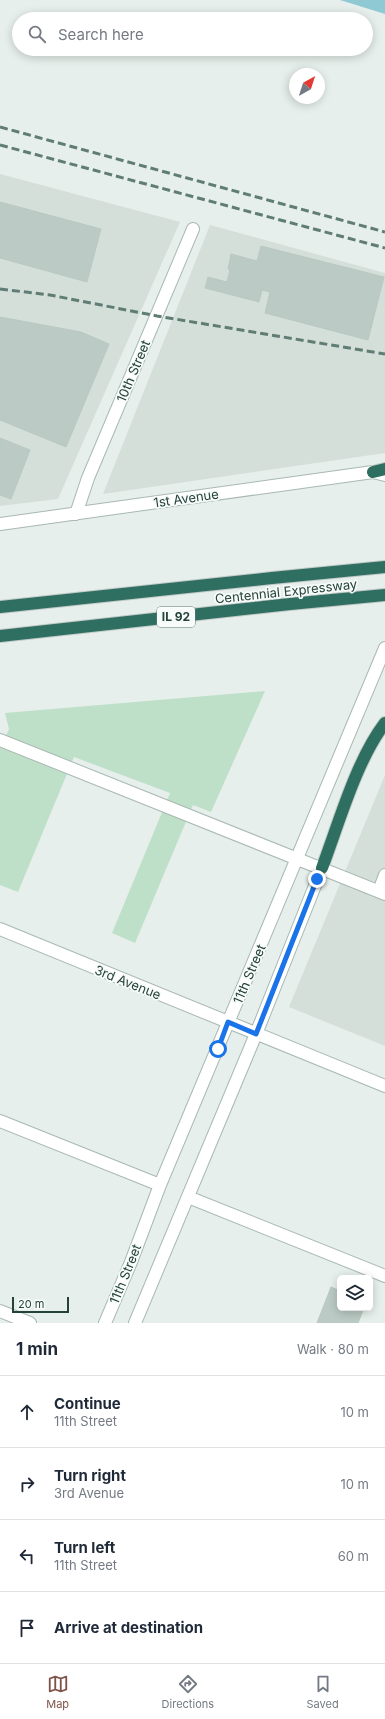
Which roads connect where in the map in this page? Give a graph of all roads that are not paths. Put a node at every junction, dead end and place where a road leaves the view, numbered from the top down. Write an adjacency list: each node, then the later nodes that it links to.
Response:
1 (193, 229): 5 (street, 10th Street)
2 (385, 469): 3 (highway)
3 (373, 472): 4 (street); 5 (street, 1st Avenue)
4 (385, 475)
5 (76, 514): 6 (street, 1st Avenue)
6 (0, 524)
7 (385, 567): 9 (highway, Centennial Expressway / IL 92)
8 (385, 595): 10 (highway, Centennial Expressway / IL 92)
9 (0, 608)
10 (0, 636)
11 (385, 648): 14 (street, 11th Street)
12 (385, 723): 15 (highway)
13 (0, 740): 14 (street)
14 (297, 858): 15 (street); 19 (street, 11th Street)
15 (322, 868): 17 (street); 20 (street)
16 (385, 875): 17 (street)
17 (382, 892)
18 (0, 929): 19 (street, 3rd Avenue)
19 (228, 1022): 20 (street, 3rd Avenue); 23 (street, 11th Street)
20 (256, 1034): 21 (street, 3rd Avenue); 24 (street)
21 (385, 1086)
22 (0, 1121): 23 (street)
23 (160, 1185): 28 (street, 11th Street)
24 (188, 1197): 25 (street); 29 (street)
25 (385, 1276)
26 (0, 1311): 27 (street)
27 (30, 1323)
28 (105, 1323)
29 (135, 1323)

